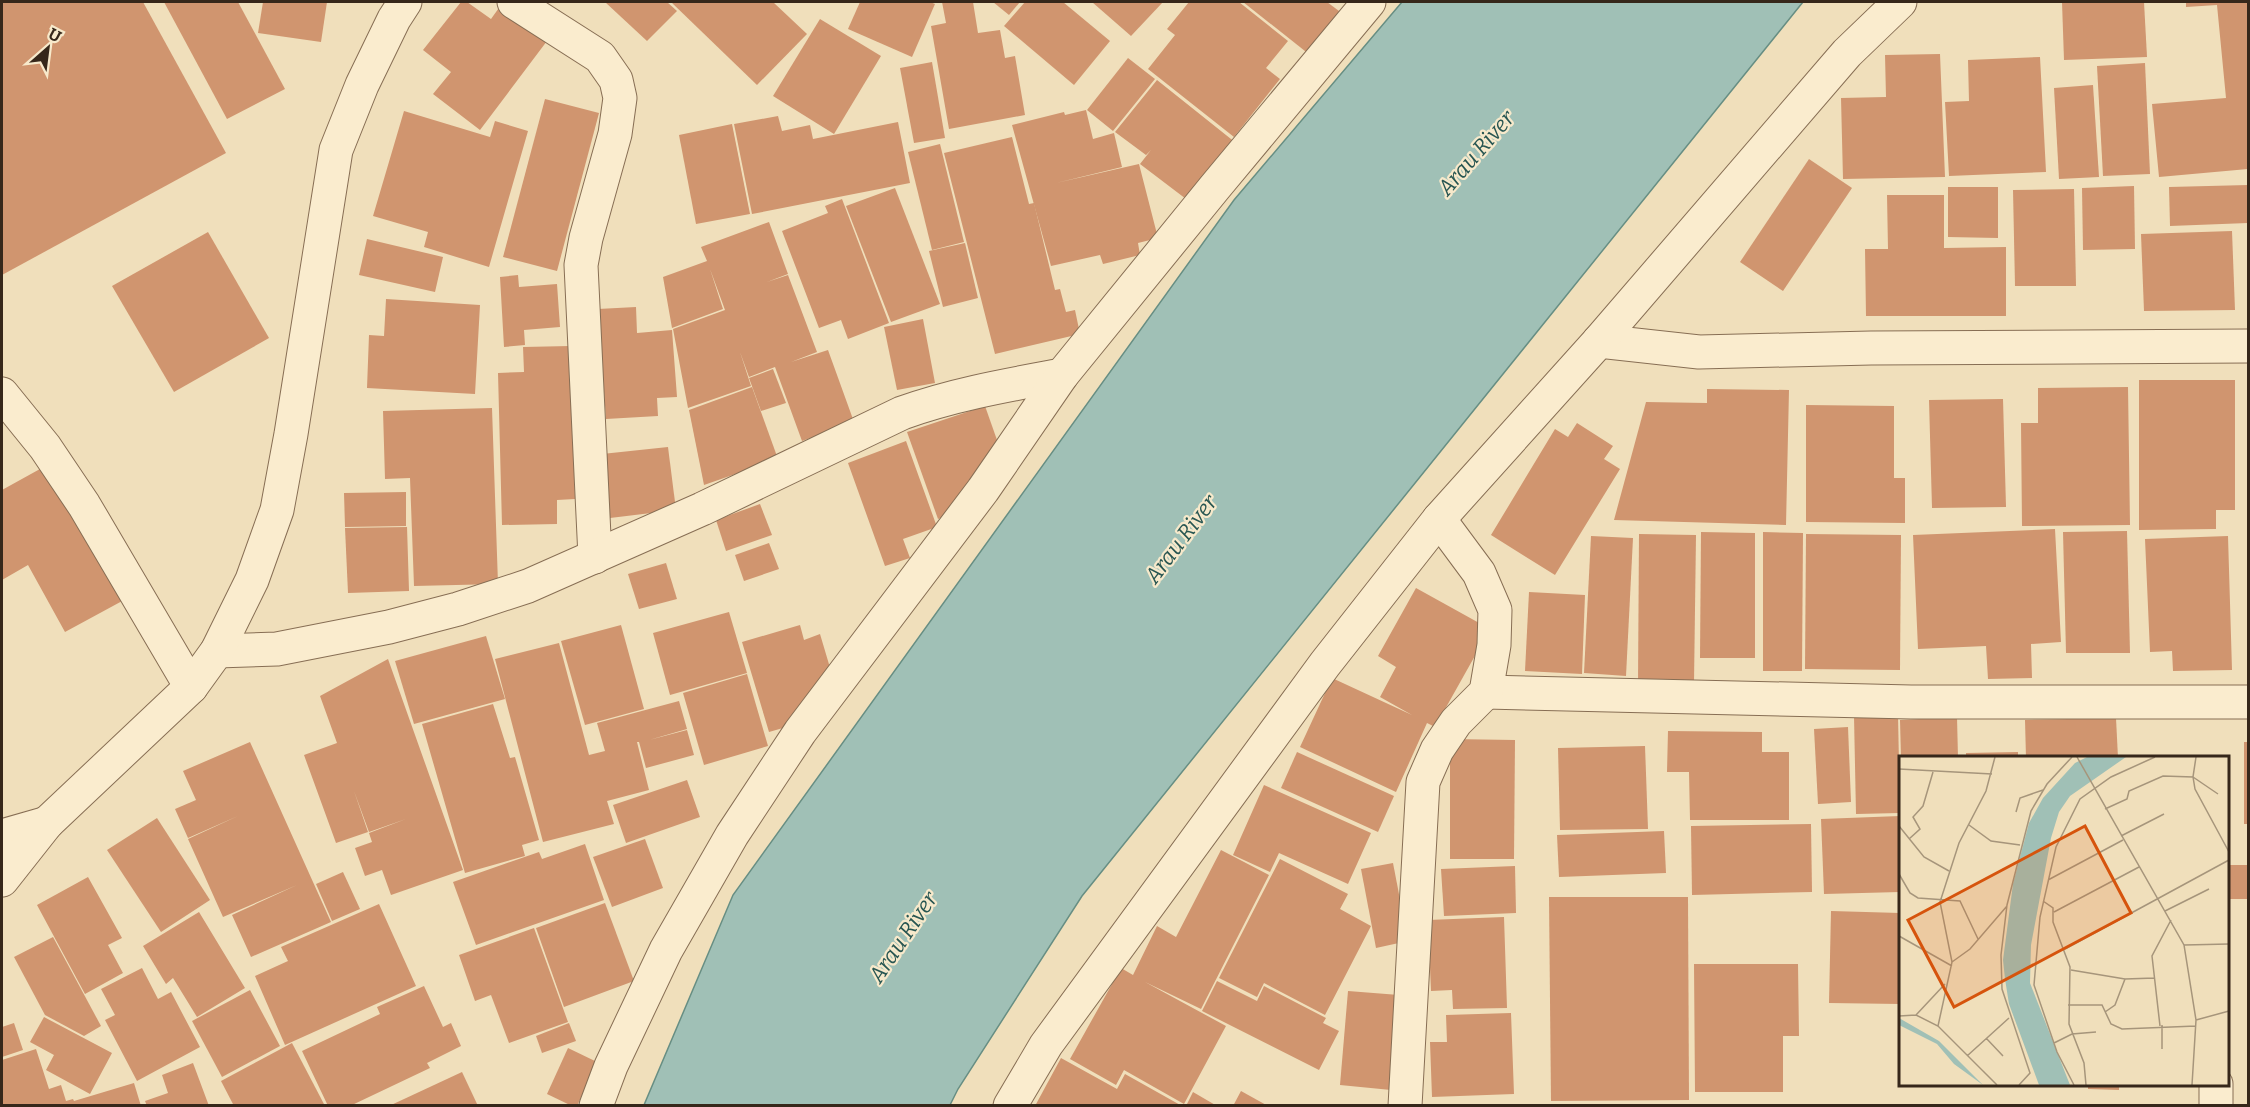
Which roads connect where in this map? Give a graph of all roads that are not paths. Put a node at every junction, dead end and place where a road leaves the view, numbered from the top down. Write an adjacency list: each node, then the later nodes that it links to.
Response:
1 (405, 2): 11 (street)
2 (514, 2): 10 (street)
3 (1369, 2): 7 (street)
4 (1900, 2): 5 (street)
5 (1599, 341): 6 (street); 9 (street)
6 (2248, 346)
7 (1062, 375): 10 (street); 19 (street)
8 (2, 394): 12 (street)
9 (1439, 519): 13 (street); 20 (street)
10 (595, 556): 11 (street)
11 (217, 651): 12 (street)
12 (191, 687): 15 (street)
13 (1486, 692): 14 (street); 21 (street)
14 (2248, 702)
15 (47, 823): 16 (street); 17 (street)
16 (2, 836)
17 (2, 880)
18 (2216, 1086): 22 (street)
19 (596, 1106)
20 (1010, 1106)
21 (1405, 1106)
22 (2216, 1106)

